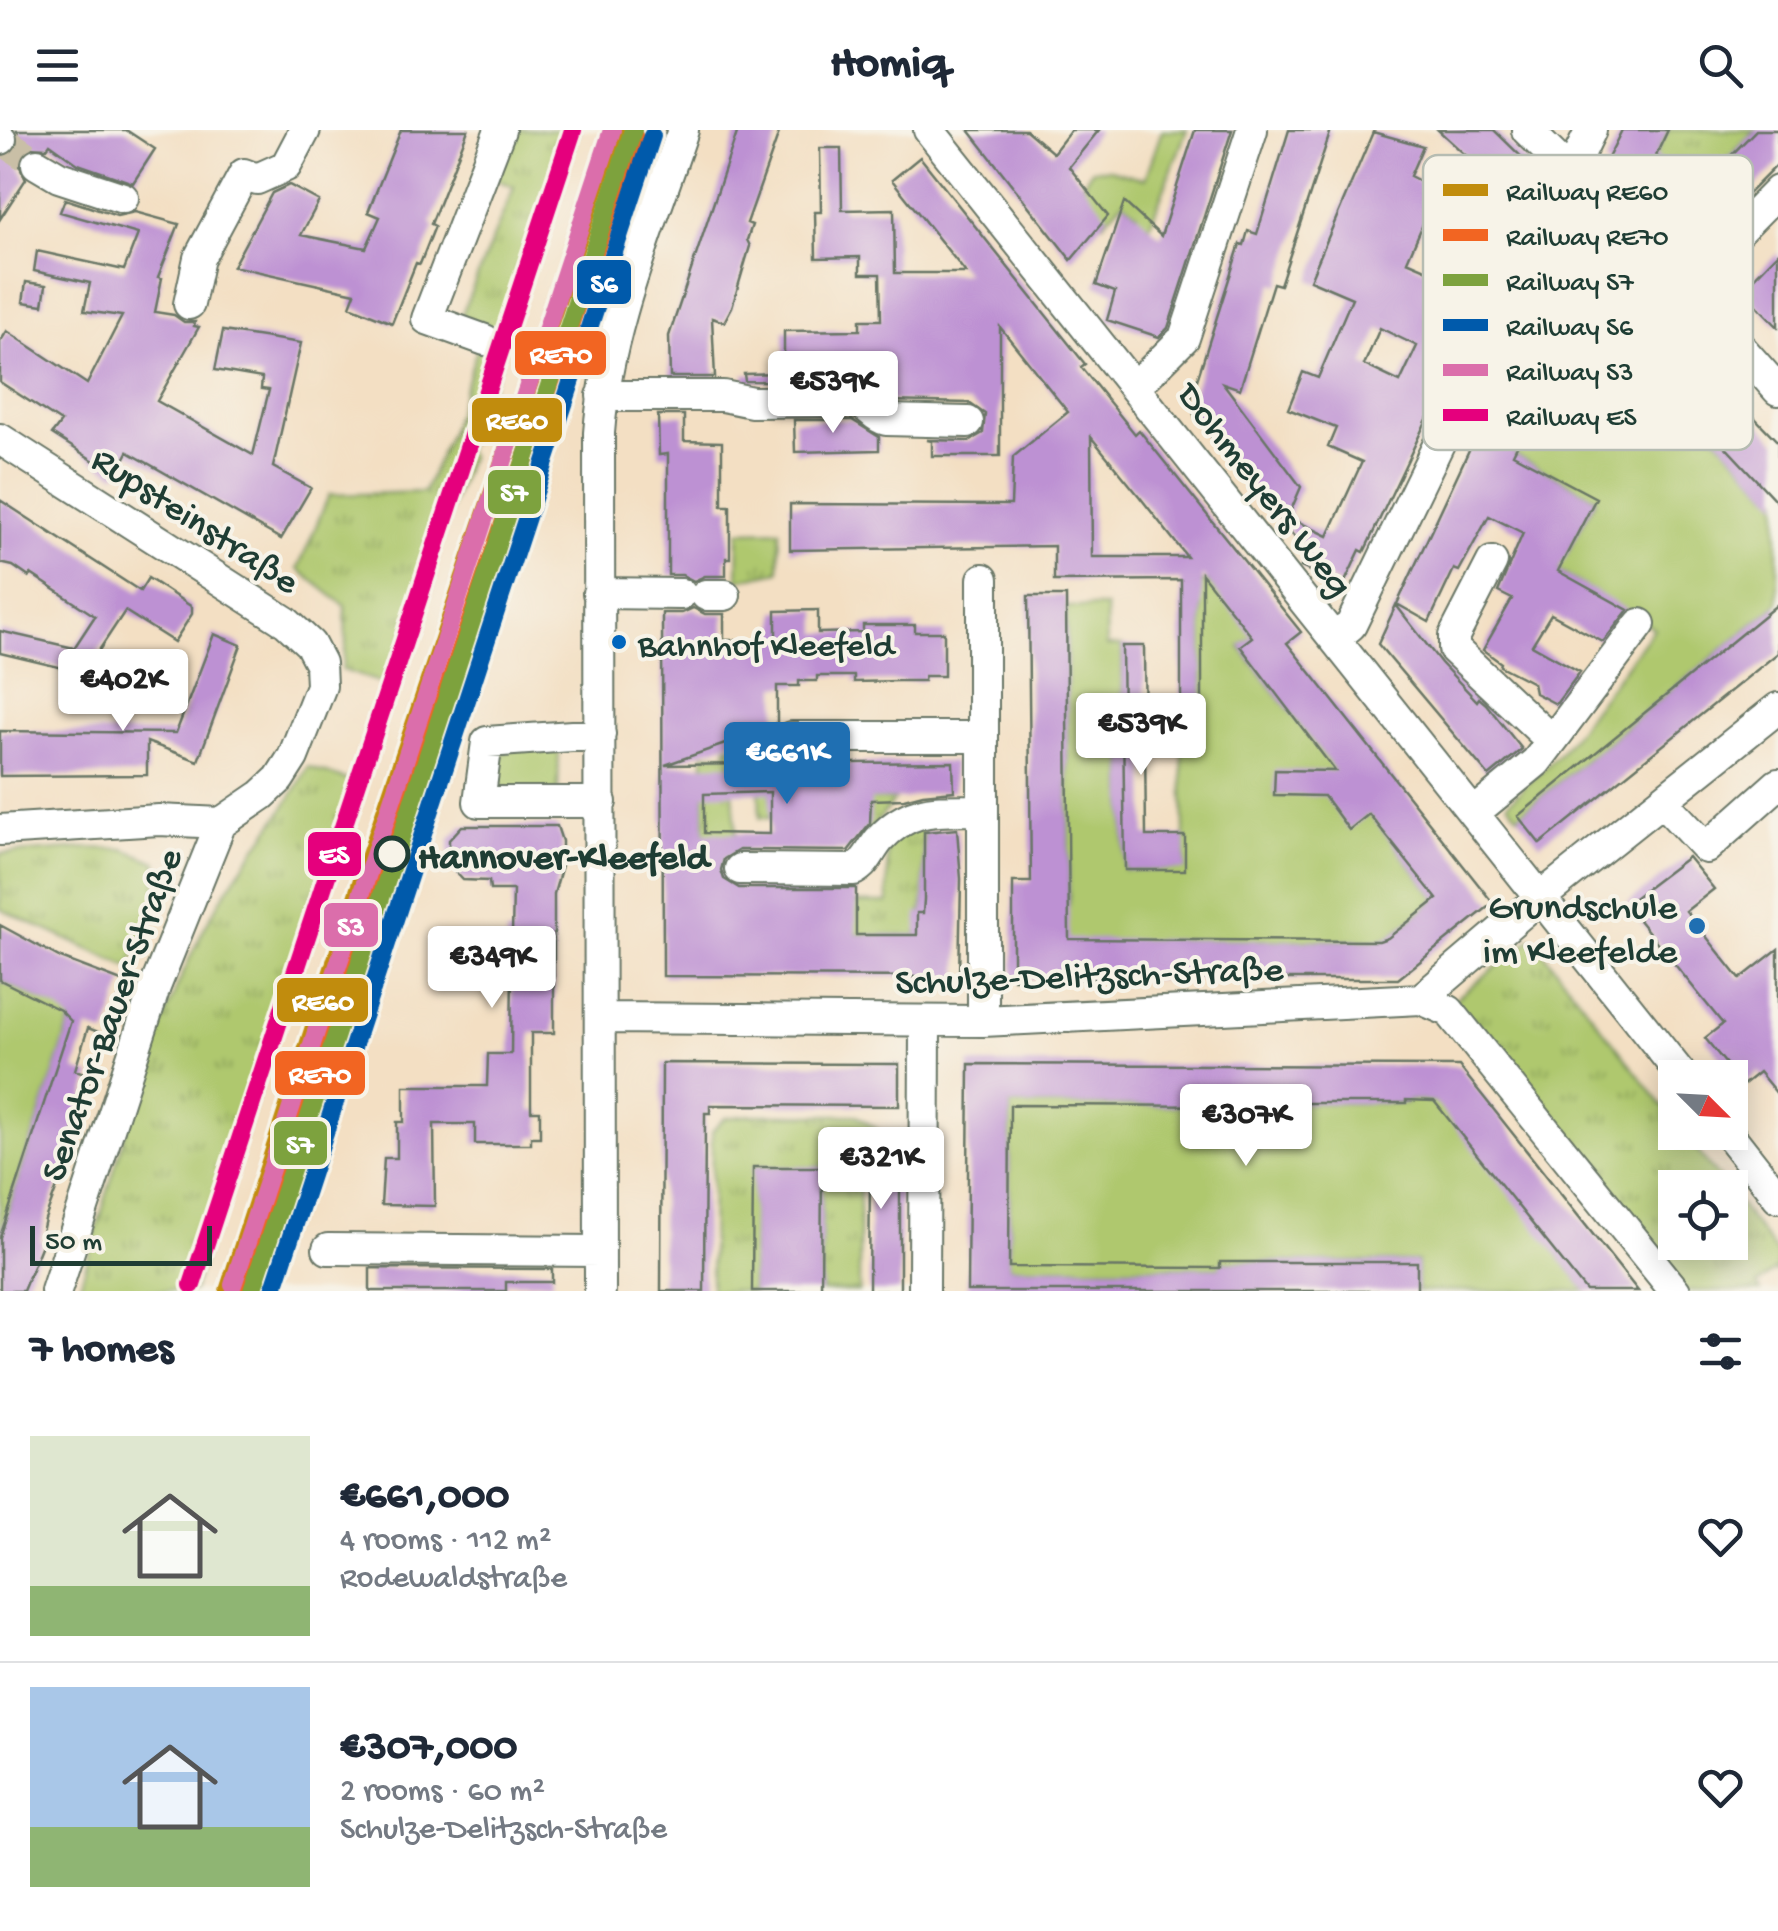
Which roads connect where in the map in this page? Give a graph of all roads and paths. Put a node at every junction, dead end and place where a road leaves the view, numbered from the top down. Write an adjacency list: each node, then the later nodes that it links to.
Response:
1 (305, 130): 14 (street)
2 (500, 130): 15 (street)
3 (683, 130): 19 (street)
4 (1252, 130): 17 (street)
5 (1527, 130): 8 (street)
6 (1591, 130): 9 (street)
7 (936, 133): 17 (street, Dohmeyers Weg)
8 (1552, 155)
9 (1580, 155)
10 (37, 164): 12 (street)
11 (1778, 191): 13 (street)
12 (122, 198)
13 (1753, 217)
14 (189, 304)
15 (484, 340)
16 (1753, 361): 18 (street)
17 (1136, 386): 28 (street, Dohmeyers Weg)
18 (1778, 390)
19 (602, 396): 20 (street); 25 (street)
20 (968, 422)
21 (0, 439): 39 (street, Rupsteinstraße)
22 (1436, 450): 28 (street)
23 (1492, 562): 33 (street)
24 (983, 580): 31 (street)
25 (598, 593): 26 (street); 30 (street)
26 (704, 595)
27 (1640, 624): 33 (street)
28 (1335, 638): 38 (street, Dohmeyers Weg)
29 (1778, 708): 35 (street)
30 (600, 734): 36 (street); 36 (street)
31 (982, 737): 32 (street); 37 (street)
32 (792, 738)
33 (1552, 741): 38 (street)
34 (1778, 784): 35 (street)
35 (1662, 801): 42 (street)
36 (601, 802): 44 (street)
37 (982, 810): 41 (street); 45 (street)
38 (1475, 812): 42 (street, Dohmeyers Weg)
39 (221, 822): 40 (street); 52 (street, Senator-Bauer-Straße)
40 (0, 830)
41 (740, 869)
42 (1542, 896): 43 (street); 47 (street, Dohmeyers Weg)
43 (1421, 999): 45 (street, Schulze-Delitzsch-Straße); 55 (street)
44 (601, 1018): 46 (street, Schulze-Delitzsch-Straße); 51 (street)
45 (983, 1021): 46 (street, Schulze-Delitzsch-Straße)
46 (925, 1022): 54 (street)
47 (1670, 1060)
48 (1741, 1150): 49 (street)
49 (1778, 1198)
50 (328, 1249): 51 (street)
51 (600, 1251): 53 (street)
52 (56, 1291)
53 (600, 1291)
54 (924, 1291)
55 (1675, 1291)

